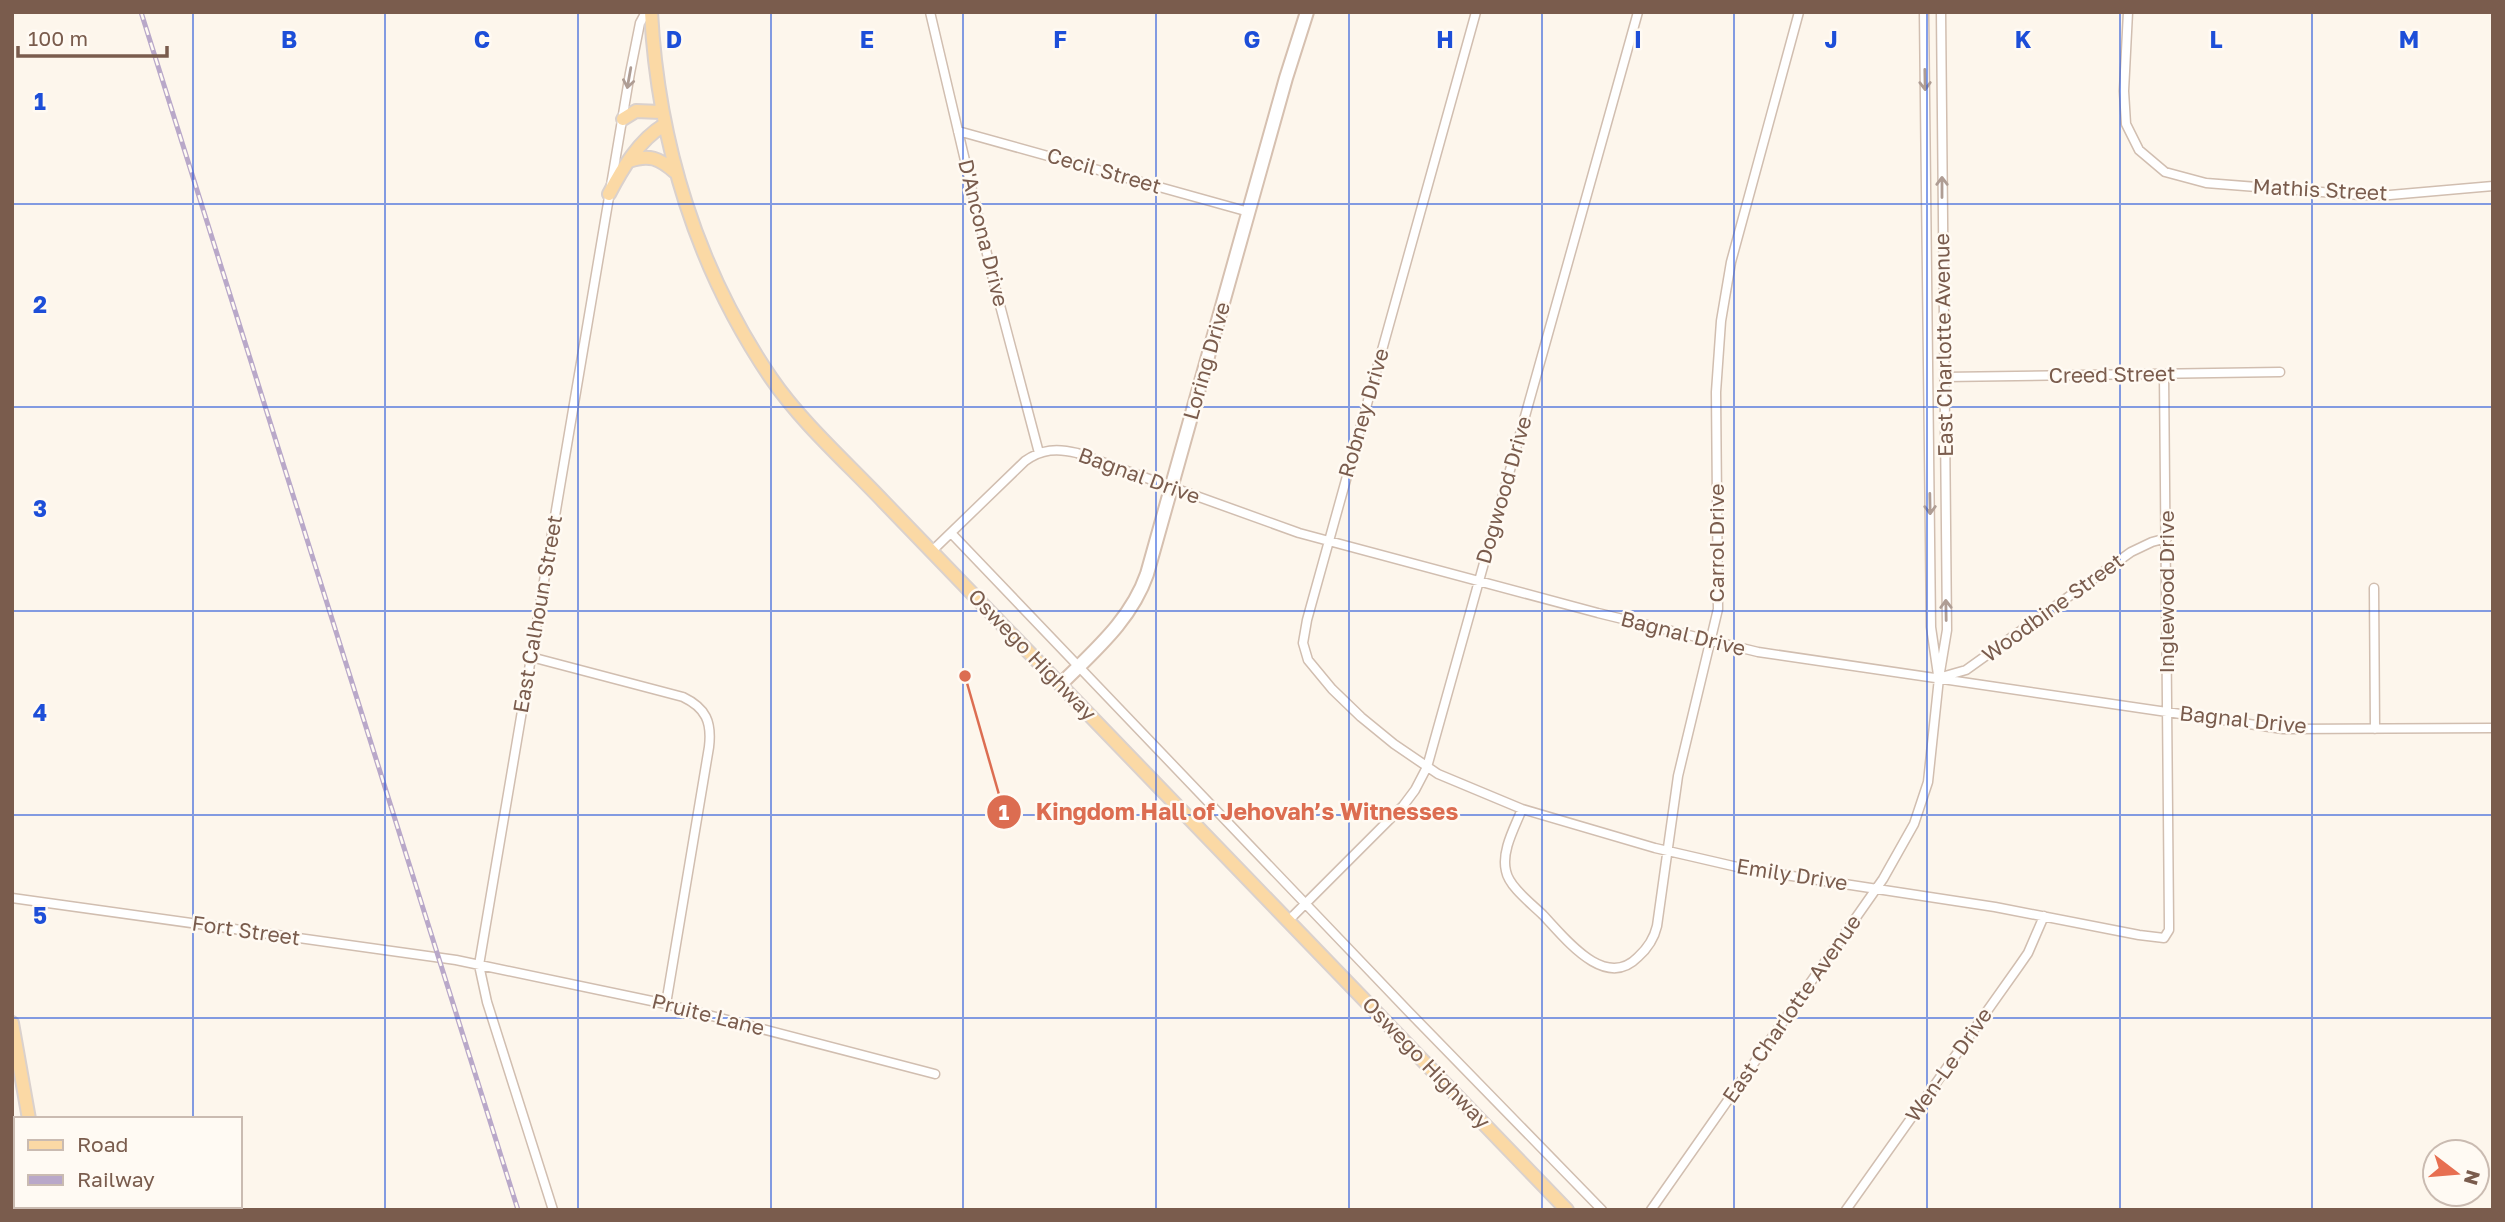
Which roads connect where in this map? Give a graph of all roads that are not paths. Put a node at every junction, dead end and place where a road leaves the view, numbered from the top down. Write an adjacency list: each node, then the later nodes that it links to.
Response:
1 (648, 12): 10 (main road, Oswego Highway); 11 (street, East Calhoun Street, one-way to 11)
2 (930, 12): 13 (street, D'Ancona Drive)
3 (1307, 12): 18 (street, Loring Drive)
4 (1476, 12): 26 (street, Robney Drive)
5 (1638, 12): 28 (street, Dogwood Drive)
6 (1799, 12): 30 (street, Carrol Drive)
7 (1924, 12): 33 (street, East Charlotte Avenue, one-way to 33)
8 (1941, 12): 21 (street, East Charlotte Avenue, one-way to 8)
9 (2128, 12): 16 (street, Mathis Street)
10 (661, 112): 11 (main road); 12 (main road, Oswego Highway)
11 (623, 119): 17 (street, East Calhoun Street)
12 (664, 125): 14 (main road); 15 (main road, Oswego Highway)
13 (958, 131): 18 (street, Cecil Street); 22 (street, D'Ancona Drive)
14 (628, 161): 15 (main road); 17 (main road)
15 (676, 173): 27 (main road, Oswego Highway)
16 (2493, 186)
17 (609, 194): 31 (street, East Calhoun Street)
18 (1249, 212): 23 (street, Loring Drive)
19 (2280, 372): 20 (street, Creed Street)
20 (2164, 374): 21 (street, Creed Street); 25 (street, Inglewood Drive)
21 (1944, 377): 33 (street, East Charlotte Avenue, one-way to 21)
22 (1039, 453): 23 (street, Bagnal Drive); 24 (street)
23 (1172, 488): 26 (street, Bagnal Drive); 32 (street, Loring Drive)
24 (951, 533): 27 (street); 32 (street, Oswego Highway)
25 (2167, 538): 33 (street, Woodbine Street); 35 (street, Inglewood Drive)
26 (1329, 541): 28 (street, Bagnal Drive); 38 (street, Robney Drive)
27 (932, 551): 34 (main road, Oswego Highway)
28 (1479, 582): 30 (street, Bagnal Drive); 38 (street, Dogwood Drive)
29 (2374, 588): 37 (street)
30 (1711, 641): 33 (street, Bagnal Drive); 40 (street, Carrol Drive)
31 (531, 657): 47 (street, East Calhoun Street); 48 (street)
32 (1079, 666): 34 (street, Loring Drive); 43 (street, Oswego Highway)
33 (1939, 678): 35 (street, Bagnal Drive); 41 (street, East Charlotte Avenue)
34 (1061, 684): 45 (main road, Oswego Highway)
35 (2168, 712): 37 (street, Bagnal Drive); 46 (street, Inglewood Drive)
36 (2493, 728): 37 (street, Bagnal Drive)
37 (2375, 729)
38 (1427, 767): 39 (street, Emily Drive); 43 (street, Dogwood Drive)
39 (1522, 809): 40 (street, Emily Drive); 40 (street, Carrol Drive)
40 (1667, 851): 41 (street, Emily Drive)
41 (1877, 888): 44 (street, Emily Drive); 55 (street, East Charlotte Avenue)
42 (12, 898): 47 (street, Fort Street)
43 (1306, 903): 45 (street, Dogwood Drive); 54 (street, Oswego Highway)
44 (2044, 916): 46 (street, Emily Drive); 56 (street, Wen-Le Drive)
45 (1288, 921): 53 (main road, Oswego Highway)
46 (2167, 935)
47 (479, 965): 48 (street, Pruite Lane); 52 (street, East Calhoun Street)
48 (666, 1004): 50 (street, Pruite Lane)
49 (12, 1023): 51 (main road)
50 (935, 1074)
51 (29, 1117)
52 (553, 1210)
53 (1567, 1210)
54 (1602, 1210)
55 (1651, 1210)
56 (1846, 1210)

